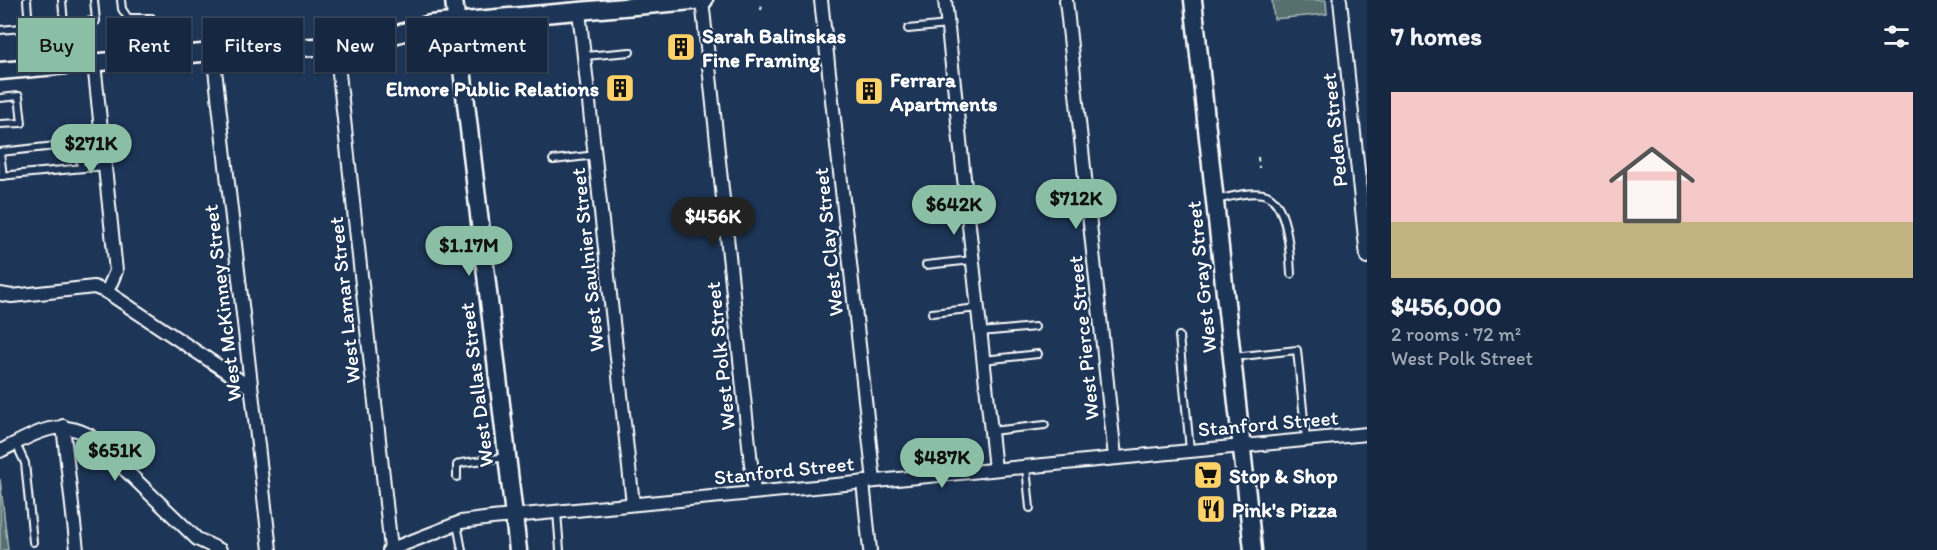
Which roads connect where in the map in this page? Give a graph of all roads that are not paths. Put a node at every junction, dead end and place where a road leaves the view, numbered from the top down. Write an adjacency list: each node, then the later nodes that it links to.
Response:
1 (27, 0): 13 (lane)
2 (62, 0): 14 (lane)
3 (94, 0): 18 (lane)
4 (121, 0): 15 (lane)
5 (454, 0): 16 (main road, West Dallas Street)
6 (703, 0): 12 (main road); 72 (street, West Polk Street)
7 (821, 0): 71 (street, West Clay Street)
8 (945, 0): 19 (street)
9 (1066, 0): 67 (street, West Pierce Street)
10 (1193, 0): 41 (main road, West Gray Street)
11 (1340, 0): 42 (street, Peden Street)
12 (579, 11): 17 (main road); 24 (street, West Saulnier Street)
13 (28, 18)
14 (64, 18)
15 (128, 18)
16 (457, 18)
17 (494, 18)
18 (95, 21)
19 (948, 25): 21 (lane); 43 (street)
20 (18, 29): 22 (lane)
21 (908, 29)
22 (0, 30)
23 (630, 52): 24 (lane)
24 (585, 56): 36 (street, West Saulnier Street)
25 (18, 69): 26 (main road)
26 (0, 71)
27 (95, 72): 33 (street)
28 (215, 72): 56 (street, West McKinney Street)
29 (339, 72): 83 (street, West Lamar Street)
30 (463, 72): 66 (main road, West Dallas Street)
31 (0, 98): 32 (lane)
32 (0, 124)
33 (102, 141): 34 (lane); 38 (street)
34 (79, 144): 35 (lane); 39 (lane)
35 (0, 152): 40 (lane)
36 (596, 155): 37 (lane); 73 (street, West Saulnier Street)
37 (553, 160)
38 (105, 166): 39 (lane); 46 (street)
39 (81, 168): 40 (lane)
40 (1, 176)
41 (1215, 200): 45 (lane); 54 (main road, West Gray Street)
42 (1367, 256)
43 (972, 260): 44 (lane); 48 (street)
44 (926, 265)
45 (1291, 274)
46 (107, 292): 47 (street); 56 (street)
47 (0, 294)
48 (978, 308): 49 (lane); 51 (street)
49 (932, 313)
50 (1035, 327): 51 (lane)
51 (980, 332): 55 (street)
52 (1179, 336): 64 (lane)
53 (1038, 354): 55 (lane)
54 (1233, 357): 61 (lane); 63 (main road, West Gray Street)
55 (983, 360): 59 (street)
56 (252, 388): 82 (street, West McKinney Street)
57 (1045, 425): 59 (lane)
58 (63, 426): 62 (street); 79 (street); 80 (street)
59 (991, 431): 69 (street)
60 (1367, 434): 61 (street, Stanford Street)
61 (1306, 439): 63 (street, Stanford Street)
62 (16, 444): 65 (street); 78 (lane)
63 (1242, 445): 64 (street, Stanford Street); 88 (main road, West Gray Street)
64 (1190, 450): 67 (street, Stanford Street)
65 (0, 451)
66 (507, 457): 70 (lane); 76 (main road, West Dallas Street)
67 (1115, 457): 68 (street, Stanford Street)
68 (1026, 466): 69 (street, Stanford Street); 74 (lane)
69 (995, 469): 71 (street, Stanford Street)
70 (457, 477)
71 (868, 481): 72 (street, Stanford Street); 87 (street, West Clay Street)
72 (754, 492): 73 (street, Stanford Street)
73 (633, 504): 75 (street, Stanford Street)
74 (1030, 508)
75 (557, 512): 76 (street, Stanford Street); 86 (lane)
76 (514, 516): 77 (street, Stanford Street); 85 (main road, West Dallas Street)
77 (457, 524): 83 (street, Stanford Street); 84 (lane)
78 (33, 542)
79 (198, 544): 81 (street)
80 (77, 550)
81 (220, 550)
82 (270, 550)
83 (390, 550)
84 (462, 550)
85 (518, 550)
86 (561, 550)
87 (870, 550)
88 (1253, 550)

